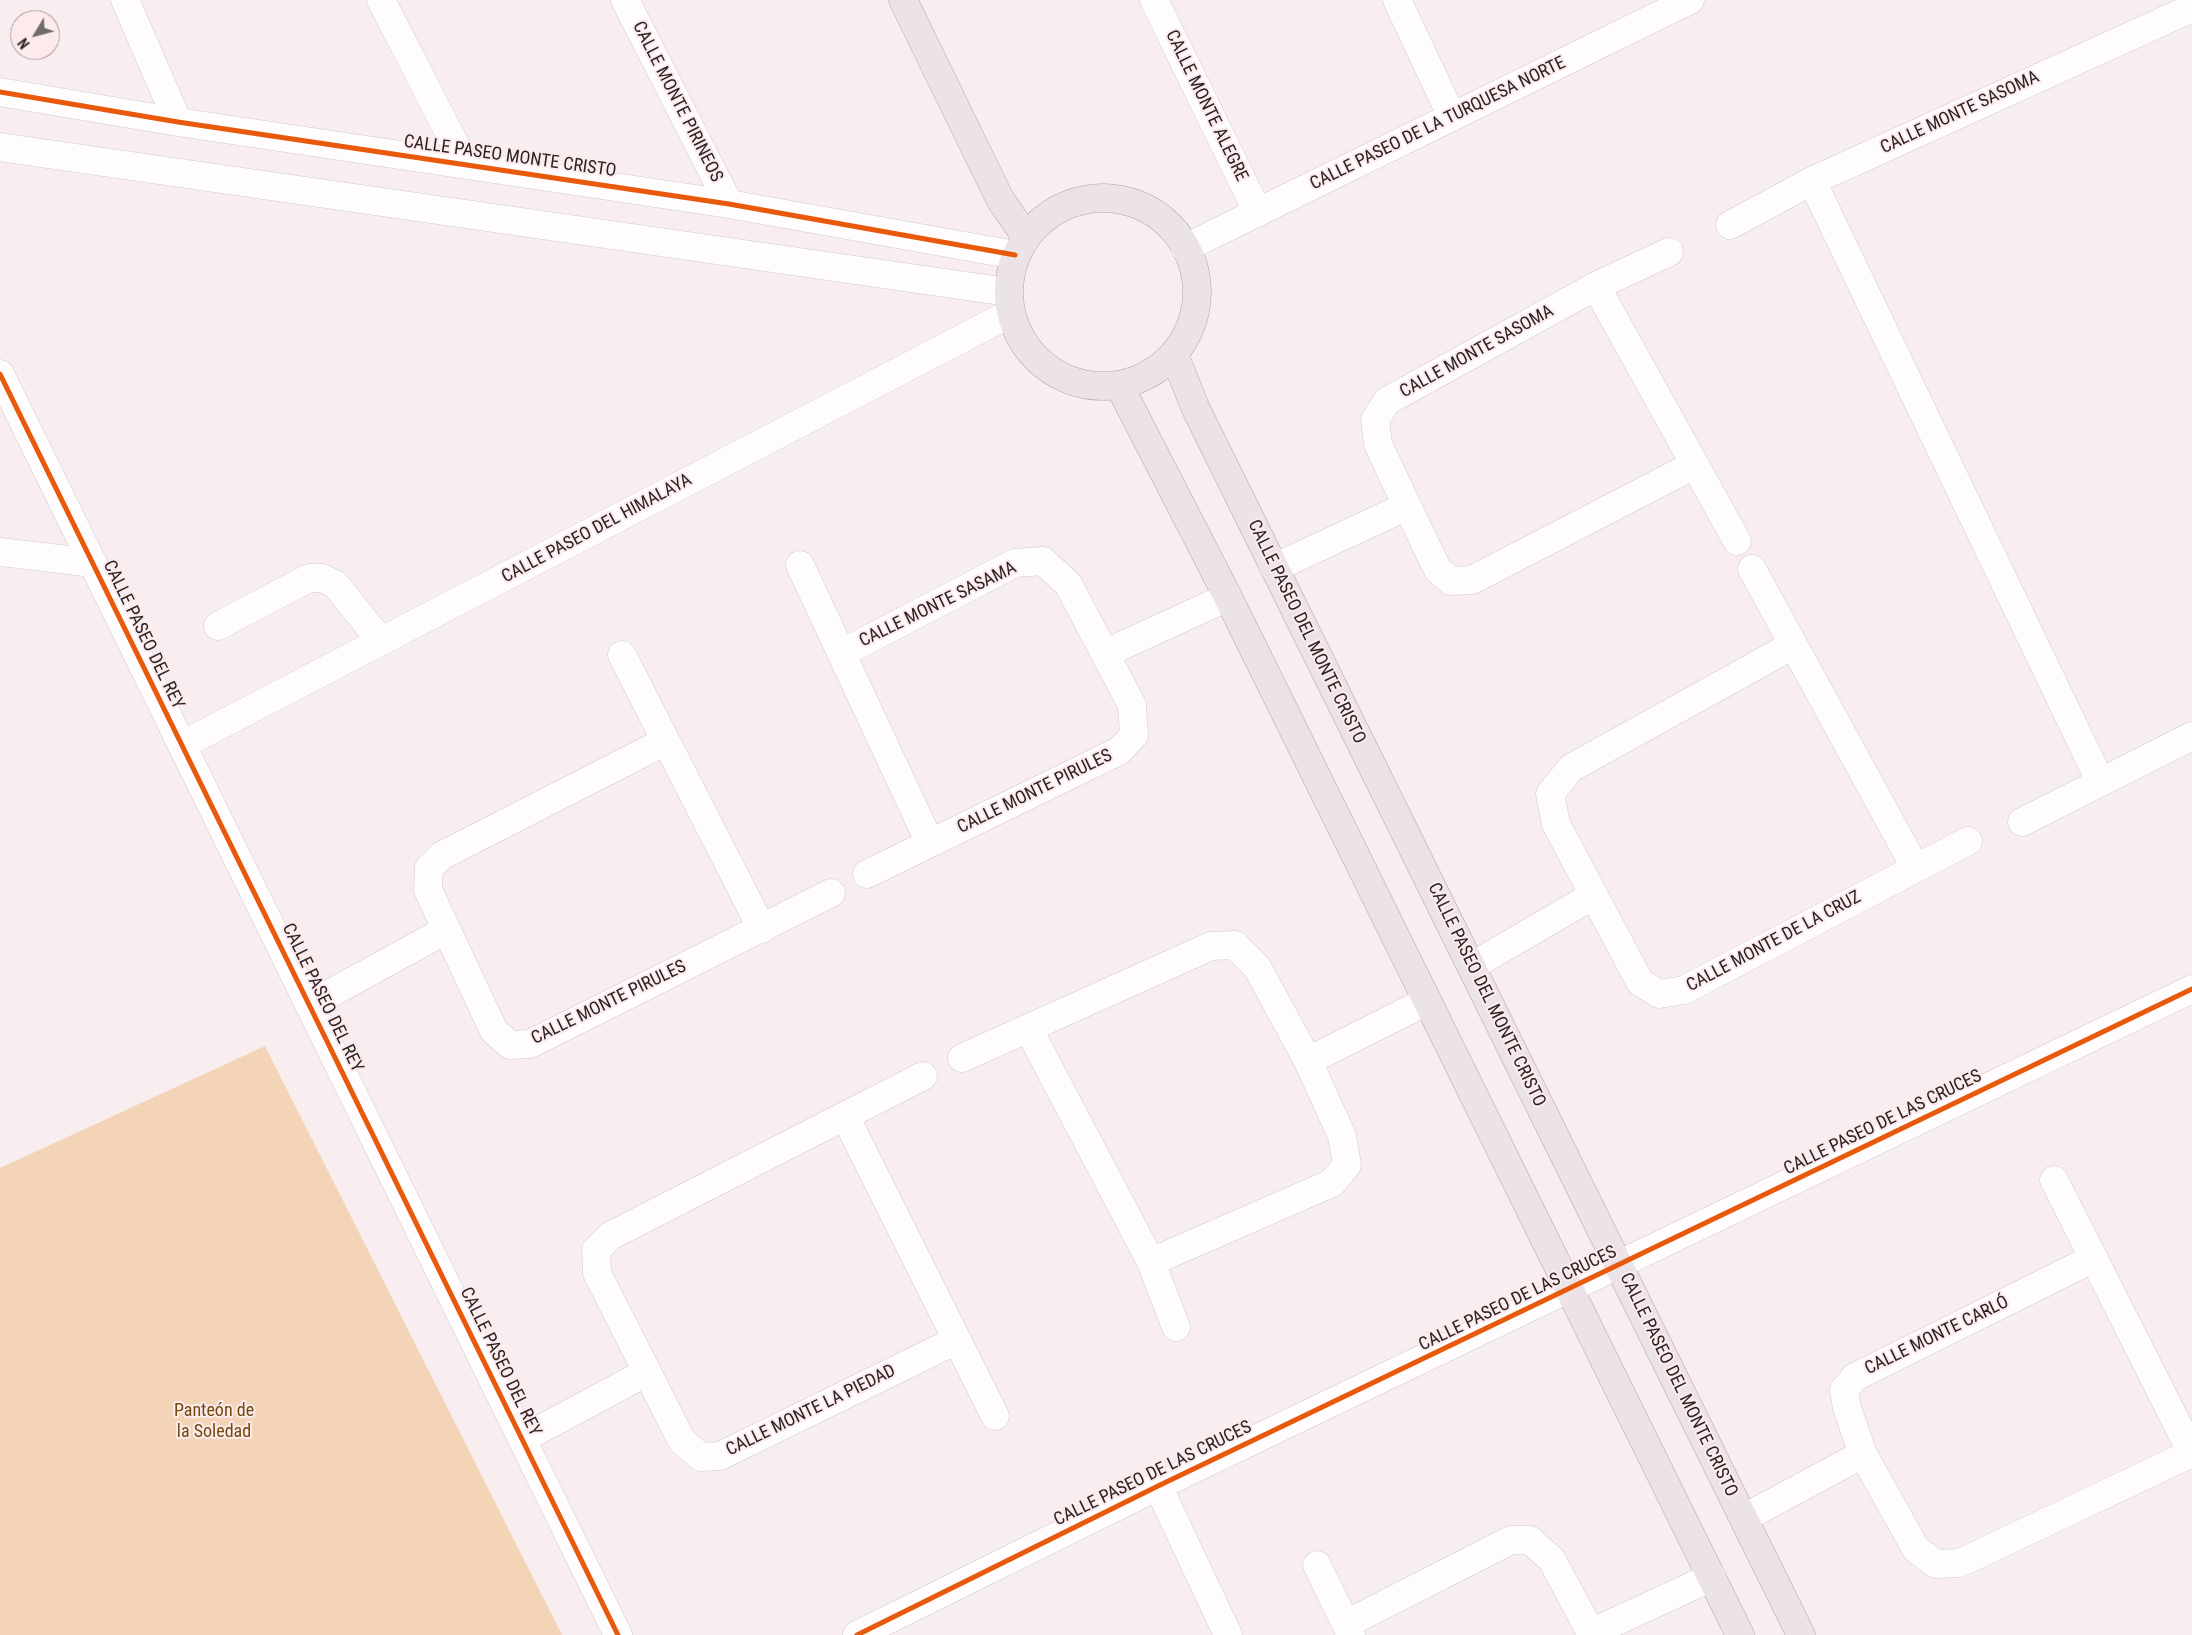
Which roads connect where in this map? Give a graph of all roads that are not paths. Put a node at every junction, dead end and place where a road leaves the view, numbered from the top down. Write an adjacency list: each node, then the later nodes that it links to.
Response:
1 (125, 0): 12 (street)
2 (381, 0): 14 (street)
3 (625, 0): 16 (street, CALLE MONTE PIRINEOS)
4 (903, 0): 19 (main road)
5 (1154, 0): 17 (street, CALLE MONTE ALEGRE)
6 (1397, 0): 11 (street)
7 (1690, 0): 8 (street, CALLE PASEO DE LA TURQUESA NORTE)
8 (1659, 7): 11 (street, CALLE PASEO DE LA TURQUESA NORTE)
9 (2178, 8): 15 (street, CALLE MONTE SASOMA)
10 (0, 92): 12 (street, CALLE PASEO MONTE CRISTO)
11 (1452, 117): 17 (street, CALLE PASEO DE LA TURQUESA NORTE)
12 (178, 122): 14 (street, CALLE PASEO MONTE CRISTO)
13 (0, 147): 23 (street)
14 (465, 164): 16 (street, CALLE PASEO MONTE CRISTO)
15 (1812, 181): 18 (street, CALLE MONTE SASOMA); 45 (street)
16 (729, 204): 19 (street, CALLE PASEO MONTE CRISTO)
17 (1258, 213): 20 (street, CALLE PASEO DE LA TURQUESA NORTE)
18 (1730, 225)
19 (1021, 246): 20 (main road); 23 (main road)
20 (1186, 248): 24 (main road)
21 (1670, 252): 22 (street, CALLE MONTE SASOMA)
22 (1596, 286): 27 (street); 28 (street, CALLE MONTE SASOMA)
23 (1010, 303): 26 (main road); 37 (street, CALLE PASEO DEL HIMALAYA)
24 (1174, 354): 26 (main road); 33 (main road, CALLE PASEO DEL MONTE CRISTO)
25 (0, 374): 31 (street, CALLE PASEO DEL REY)
26 (1119, 385): 35 (main road)
27 (1694, 465): 28 (street, CALLE MONTE SASOMA); 29 (street)
28 (1407, 506): 33 (street)
29 (1736, 541)
30 (0, 552): 31 (street)
31 (93, 563): 44 (street, CALLE PASEO DEL REY)
32 (800, 565): 39 (street)
33 (1274, 568): 55 (main road, CALLE PASEO DEL MONTE CRISTO)
34 (1752, 569): 38 (street)
35 (1228, 597): 40 (street); 57 (main road)
36 (218, 626): 37 (street)
37 (380, 642): 44 (street, CALLE PASEO DEL HIMALAYA)
38 (1793, 645): 49 (street); 52 (street, CALLE MONTE DE LA CRUZ)
39 (842, 653): 40 (street, CALLE MONTE SASAMA); 48 (street)
40 (1106, 653): 48 (street, CALLE MONTE PIRULES)
41 (622, 655): 43 (street)
42 (2192, 736): 45 (street)
43 (666, 741): 53 (street); 54 (street, CALLE MONTE PIRULES)
44 (182, 745): 58 (street, CALLE PASEO DEL REY)
45 (2100, 781): 46 (street)
46 (2022, 822)
47 (1968, 841): 49 (street, CALLE MONTE DE LA CRUZ)
48 (930, 843): 50 (street, CALLE MONTE PIRULES)
49 (1915, 867): 52 (street, CALLE MONTE DE LA CRUZ)
50 (867, 874)
51 (831, 893): 53 (street, CALLE MONTE PIRULES)
52 (1594, 895): 55 (street)
53 (762, 928): 54 (street, CALLE MONTE PIRULES)
54 (446, 930): 58 (street)
55 (1472, 966): 67 (main road, CALLE PASEO DEL MONTE CRISTO)
56 (2192, 989): 67 (street, CALLE PASEO DE LAS CRUCES)
57 (1427, 1001): 61 (street); 68 (main road)
58 (309, 1005): 73 (street, CALLE PASEO DEL REY)
59 (1028, 1030): 60 (street); 61 (street); 66 (street)
60 (962, 1058)
61 (1308, 1061): 66 (street)
62 (923, 1076): 63 (street, CALLE MONTE LA PIEDAD)
63 (845, 1116): 70 (street); 71 (street, CALLE MONTE LA PIEDAD)
64 (2054, 1180): 65 (street)
65 (2094, 1258): 74 (street); 75 (street, CALLE MONTE CARLÓ)
66 (1151, 1262): 69 (street)
67 (1618, 1266): 68 (street, CALLE PASEO DE LAS CRUCES); 77 (main road, CALLE PASEO DEL MONTE CRISTO)
68 (1570, 1290): 76 (street, CALLE PASEO DE LAS CRUCES); 79 (main road)
69 (1176, 1327)
70 (957, 1340): 71 (street, CALLE MONTE LA PIEDAD); 72 (street)
71 (647, 1372): 73 (street)
72 (995, 1416)
73 (522, 1439): 82 (street, CALLE PASEO DEL REY)
74 (2192, 1453): 75 (street)
75 (1863, 1454): 77 (street)
76 (1158, 1486): 83 (street, CALLE PASEO DE LAS CRUCES); 84 (street)
77 (1744, 1518): 86 (main road, CALLE PASEO DEL MONTE CRISTO)
78 (1317, 1565): 80 (street)
79 (1712, 1576): 81 (street); 85 (main road)
80 (1349, 1630): 81 (street)
81 (1592, 1634)
82 (618, 1635)
83 (857, 1635)
84 (1228, 1635)
85 (1740, 1635)
86 (1802, 1635)

